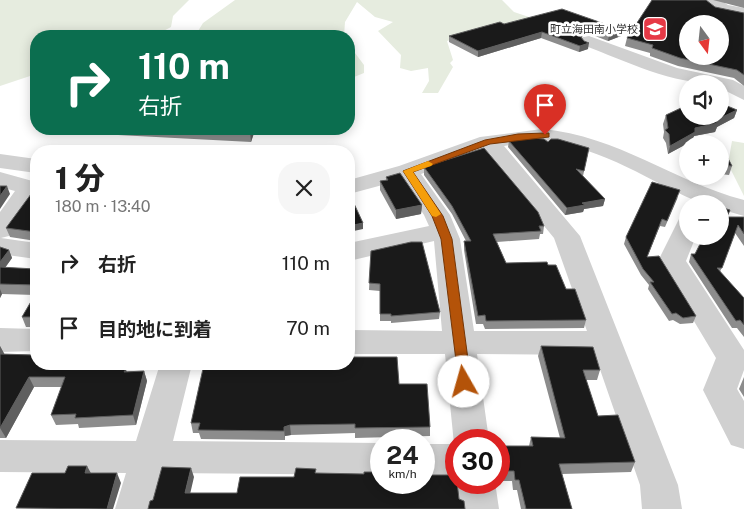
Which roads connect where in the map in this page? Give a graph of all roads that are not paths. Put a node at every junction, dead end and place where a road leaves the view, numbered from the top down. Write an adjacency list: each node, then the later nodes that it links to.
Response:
1 (704, 0): 3 (street)
2 (710, 0): 3 (street)
3 (744, 14)
4 (589, 41): 5 (street)
5 (744, 94)
6 (488, 142): 8 (street); 14 (street); 27 (street)
7 (0, 160): 10 (street)
8 (408, 171): 12 (street); 18 (street)
9 (0, 179): 11 (street)
10 (30, 179)
11 (30, 182)
12 (355, 185)
13 (30, 188): 17 (street)
14 (693, 195)
15 (729, 205): 16 (street)
16 (744, 208)
17 (0, 230)
18 (443, 230): 22 (street); 26 (street)
19 (679, 245): 28 (street)
20 (0, 246): 21 (street)
21 (30, 250)
22 (355, 251)
23 (0, 340): 24 (street)
24 (30, 340)
25 (355, 342): 26 (street)
26 (459, 342): 27 (street); 30 (street)
27 (606, 343): 38 (street)
28 (738, 359): 31 (street)
29 (174, 370): 33 (street)
30 (470, 429)
31 (744, 434)
32 (0, 456): 33 (street)
33 (150, 457): 34 (street); 36 (street)
34 (370, 459)
35 (477, 494): 37 (street)
36 (135, 509)
37 (479, 509)
38 (662, 509)

